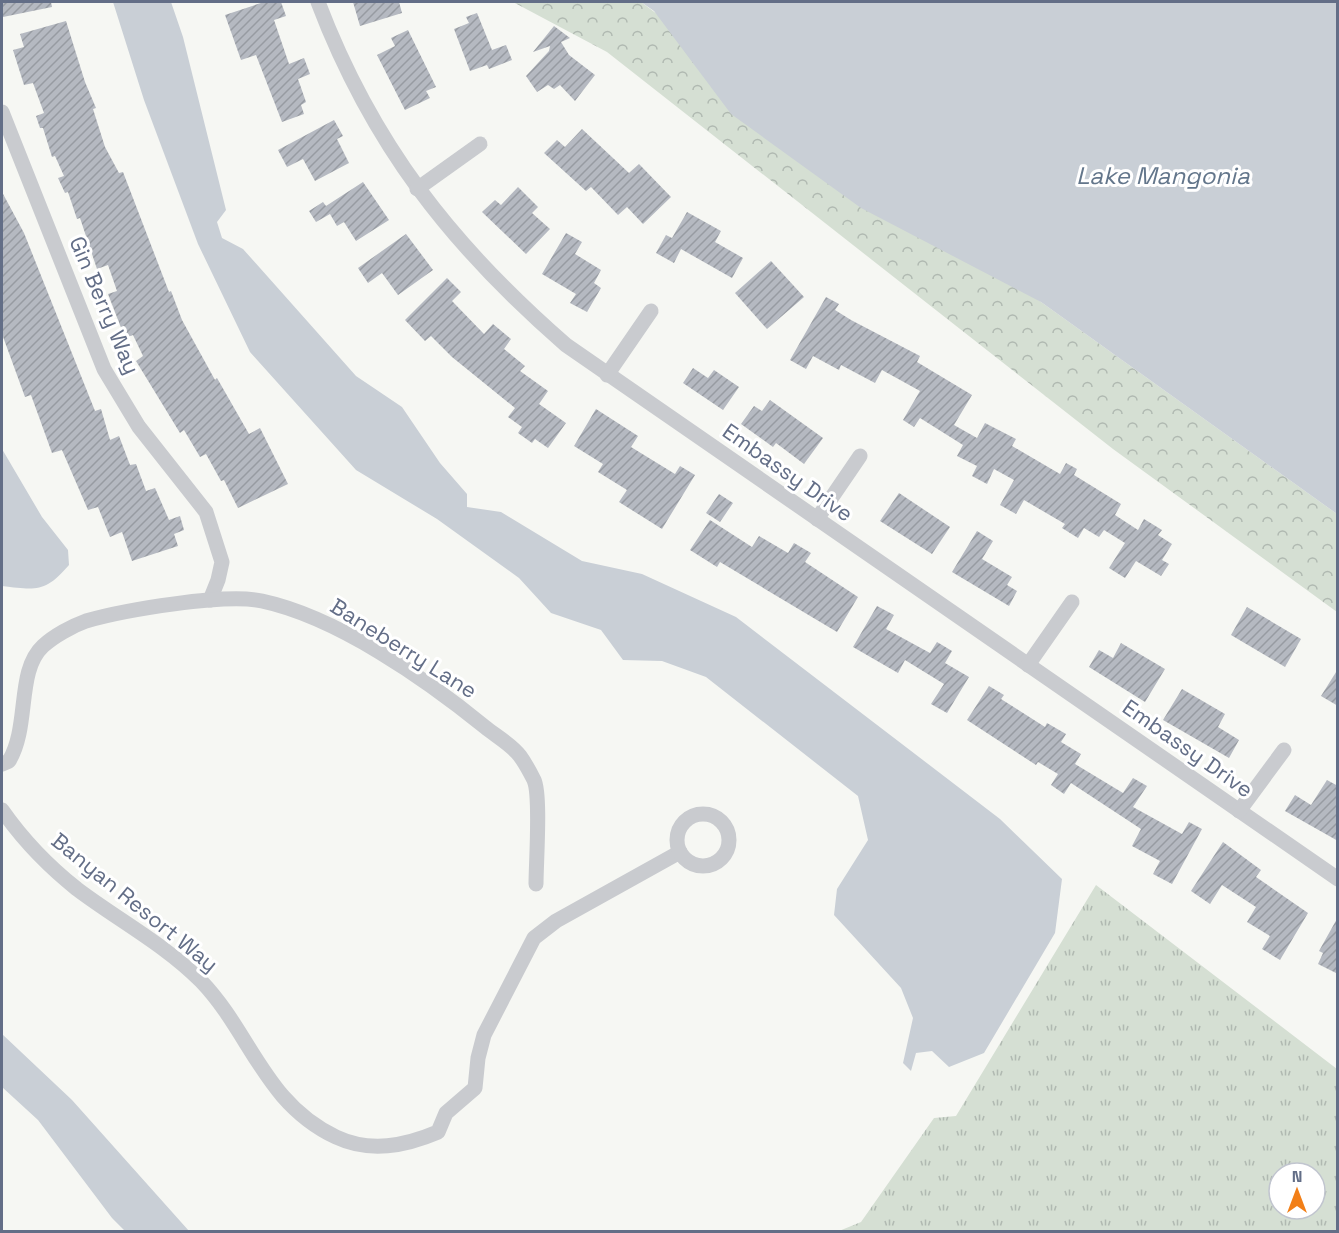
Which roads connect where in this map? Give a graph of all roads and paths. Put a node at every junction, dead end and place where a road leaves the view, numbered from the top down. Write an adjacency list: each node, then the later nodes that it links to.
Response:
1 (318, 2): 4 (street, Embassy Drive)
2 (2, 112): 9 (street, Gin Berry Way)
3 (480, 144): 4 (street)
4 (417, 189): 6 (street, Embassy Drive)
5 (651, 311): 6 (street)
6 (607, 375): 8 (street, Embassy Drive)
7 (861, 456): 8 (street)
8 (817, 519): 11 (street, Embassy Drive)
9 (210, 600): 13 (street, Baneberry Lane); 18 (street, Baneberry Lane)
10 (1072, 602): 11 (street)
11 (1028, 665): 15 (street, Embassy Drive)
12 (1284, 750): 15 (street)
13 (2, 764)
14 (2, 810): 16 (street, Banyan Resort Way)
15 (1239, 811): 17 (street, Embassy Drive)
16 (680, 852)
17 (1338, 879)
18 (536, 884)

